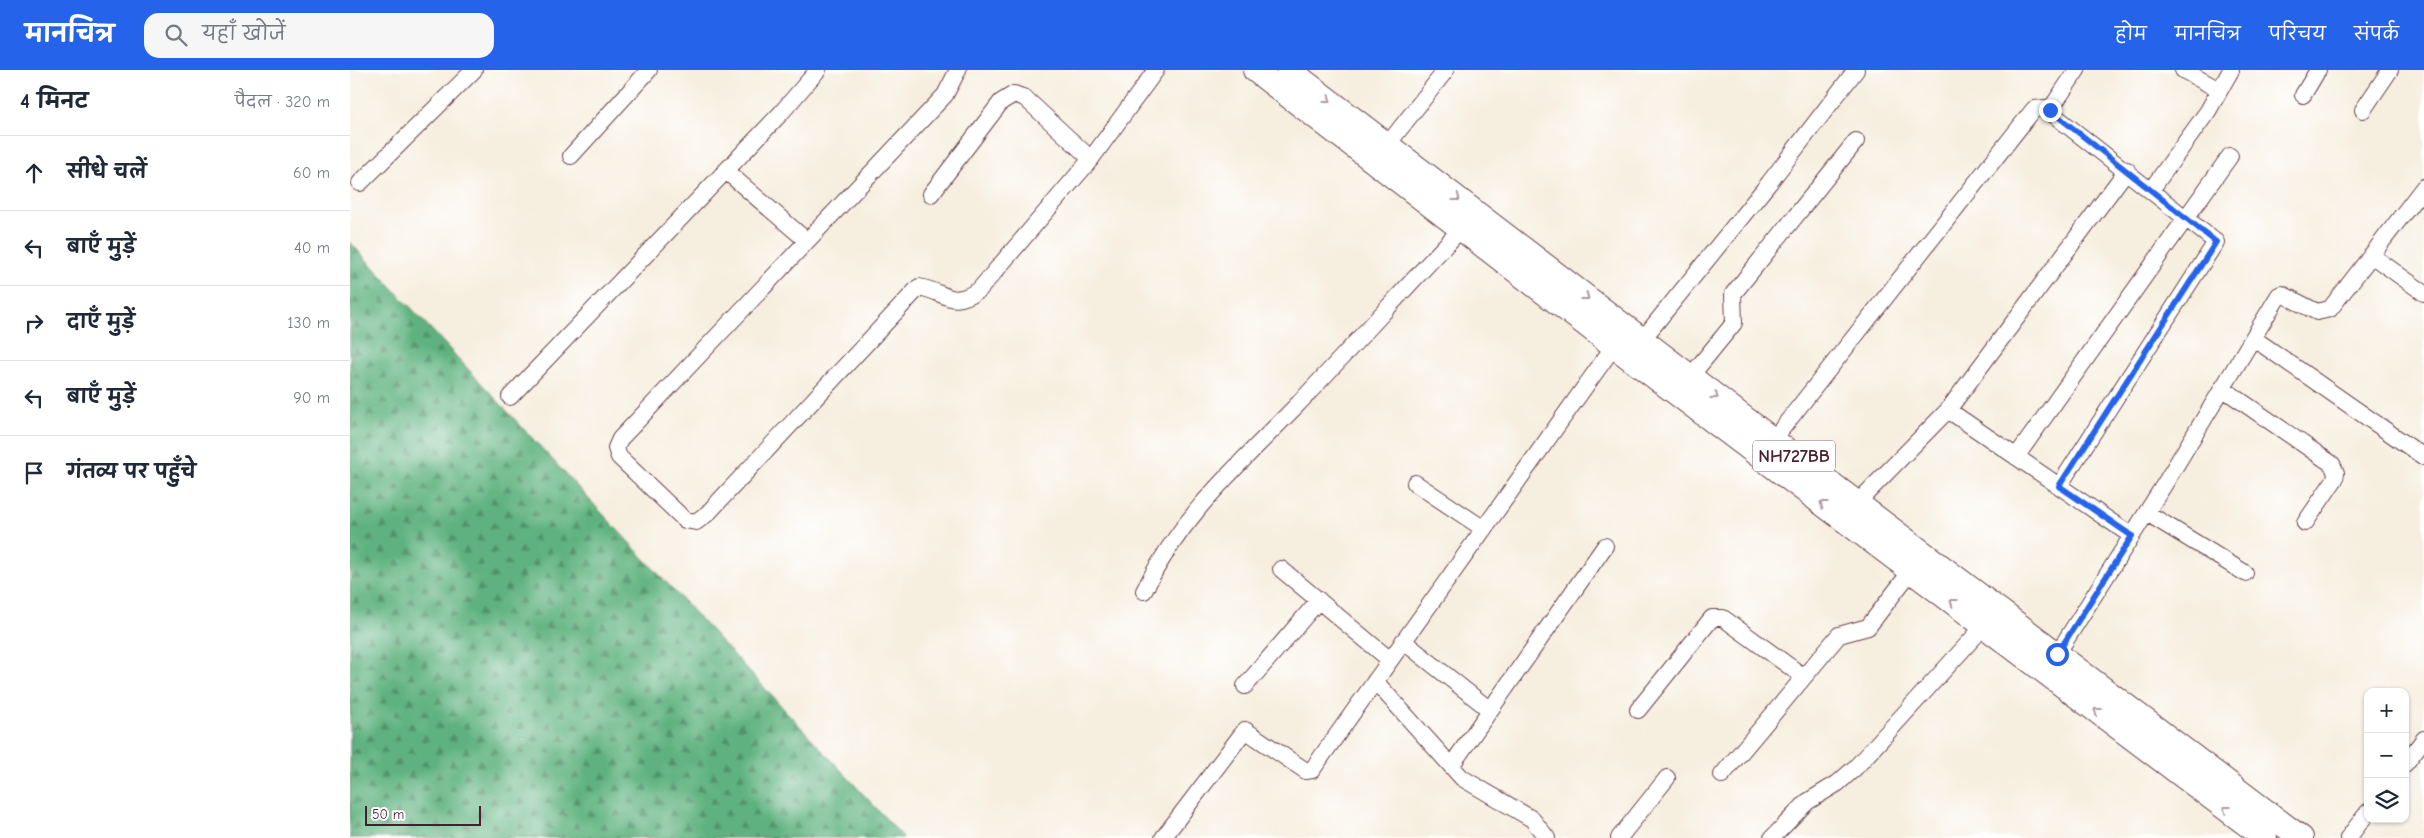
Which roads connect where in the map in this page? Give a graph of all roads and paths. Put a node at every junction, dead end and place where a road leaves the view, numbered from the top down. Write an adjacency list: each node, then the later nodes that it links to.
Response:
1 (474, 70): 26 (street)
2 (649, 70): 21 (street)
3 (818, 70): 25 (street)
4 (958, 70): 32 (street)
5 (1156, 70): 23 (street)
6 (1255, 70): 20 (highway, NH727BB)
7 (1289, 70): 20 (highway, NH727BB, one-way to 20)
8 (1446, 70): 20 (street)
9 (1856, 70): 36 (street)
10 (2077, 70): 17 (street)
11 (2183, 70): 15 (street)
12 (2231, 70): 15 (street)
13 (2318, 70): 16 (street)
14 (2390, 70): 18 (street)
15 (2219, 90): 28 (street)
16 (2303, 95)
17 (2050, 110): 24 (street); 42 (street)
18 (2363, 110)
19 (1856, 142): 38 (street)
20 (1380, 153): 31 (highway, NH727BB); 36 (highway, NH727BB, one-way to 36)
21 (572, 156)
22 (2230, 156): 30 (street)
23 (1091, 159): 29 (street); 32 (street)
24 (2127, 170): 28 (street); 41 (street)
25 (726, 171): 32 (street); 40 (street)
26 (360, 184)
27 (2424, 187): 33 (street)
28 (2151, 190): 30 (street)
29 (931, 194)
30 (2186, 218): 43 (street); 46 (street)
31 (1461, 229): 37 (highway, NH727BB); 56 (street)
32 (807, 241)
33 (2371, 255): 34 (street); 35 (street)
34 (2424, 293)
35 (2253, 338): 39 (street); 44 (street)
36 (1642, 340): 38 (highway, NH727BB)
37 (1614, 346): 50 (street); 54 (highway, NH727BB, one-way to 37)
38 (1690, 376): 42 (highway, NH727BB, one-way to 42)
39 (2222, 388): 48 (street); 49 (street)
40 (510, 397)
41 (1948, 410): 43 (street); 47 (street)
42 (1773, 440): 47 (highway, NH727BB)
43 (2016, 457): 46 (street)
44 (2424, 457)
45 (1414, 482): 50 (street)
46 (2059, 486): 51 (street)
47 (1857, 504): 60 (highway, NH727BB)
48 (2146, 513): 51 (street); 55 (street)
49 (2306, 524)
50 (1484, 529): 59 (street)
51 (2132, 536): 60 (street)
52 (1606, 546): 65 (street)
53 (1281, 569): 57 (street)
54 (1911, 571): 58 (highway, NH727BB, one-way to 54); 62 (street)
55 (2245, 573)
56 (1144, 592)
57 (1319, 600): 61 (street); 64 (street)
58 (1984, 626): 76 (street); 77 (highway, NH727BB, one-way to 58)
59 (1403, 642): 61 (street); 65 (street)
60 (2057, 654): 78 (highway, NH727BB)
61 (1390, 660): 63 (street)
62 (1804, 677): 66 (street); 70 (street)
63 (1375, 681): 69 (street); 73 (street)
64 (1245, 686)
65 (1490, 710): 69 (street)
66 (1638, 710)
67 (2424, 739): 68 (street)
68 (2409, 759)
69 (1451, 766): 74 (street)
70 (1722, 775)
71 (1667, 778): 75 (street)
72 (2364, 817): 79 (street)
73 (1163, 838)
74 (1547, 838)
75 (1619, 838)
76 (1772, 838)
77 (2265, 838)
78 (2301, 838)
79 (2348, 838)

